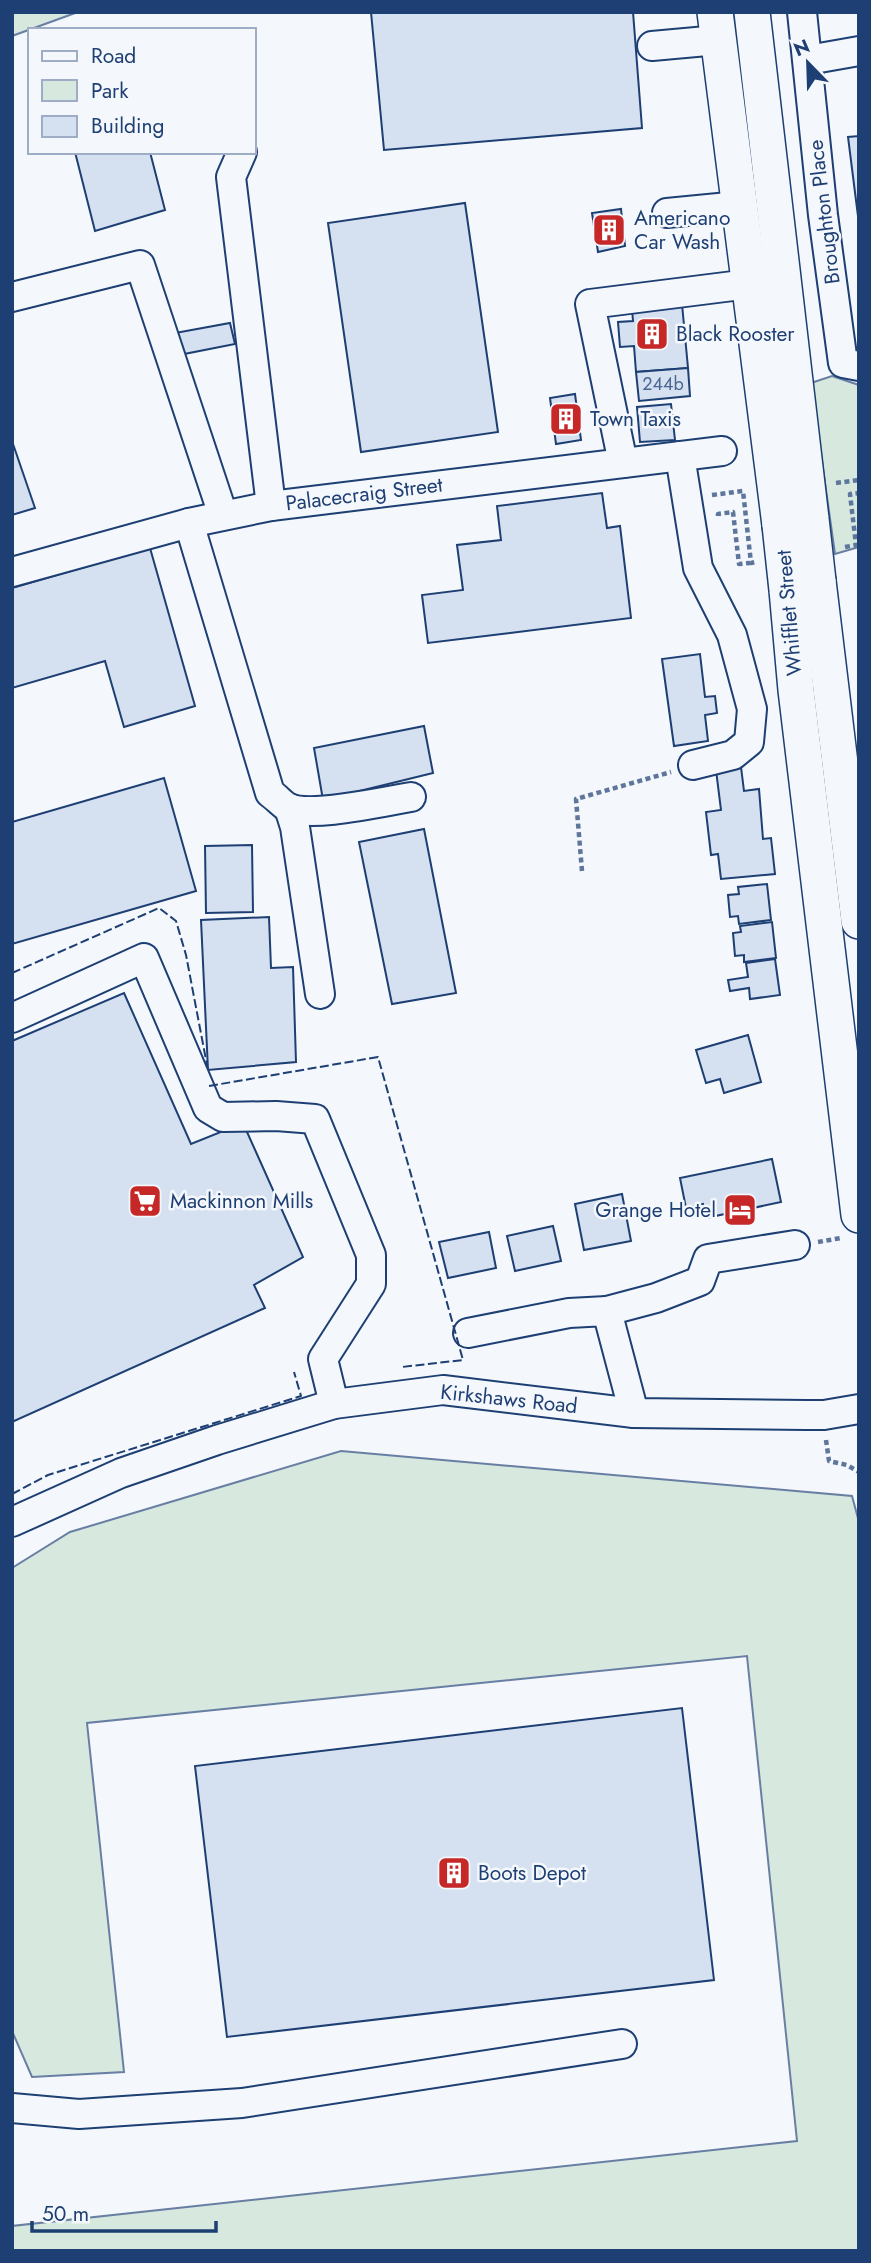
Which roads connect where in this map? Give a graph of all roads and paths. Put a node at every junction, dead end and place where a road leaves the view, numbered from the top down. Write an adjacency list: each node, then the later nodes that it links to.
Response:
1 (752, 12): 21 (main road, Whifflet Street)
2 (802, 12): 6 (street, Broughton Place)
3 (717, 26): 4 (street); 8 (main road, Whifflet Street)
4 (652, 46)
5 (859, 51): 6 (street)
6 (808, 60): 12 (street, Broughton Place)
7 (241, 154): 19 (street)
8 (739, 206): 9 (street); 10 (main road, Whifflet Street)
9 (667, 213)
10 (749, 284): 15 (street); 21 (main road, Whifflet Street)
11 (12, 297): 20 (street)
12 (851, 365)
13 (722, 451): 14 (street, Palacecraig Street)
14 (680, 456): 15 (street, Palacecraig Street); 28 (street)
15 (623, 463): 19 (street, Palacecraig Street)
16 (859, 480): 17 (path)
17 (836, 482)
18 (859, 493): 24 (path)
19 (271, 506): 20 (street, Palacecraig Street)
20 (223, 515): 22 (street, Palacecraig Street)
21 (795, 522): 27 (main road, Whifflet Street, bridge)
22 (189, 523): 26 (street, Palacecraig Street); 30 (street)
23 (719, 526): 25 (path)
24 (845, 547)
25 (751, 563)
26 (12, 572)
27 (803, 586): 32 (main road, Whifflet Street); 35 (main road, Whifflet Street)
28 (693, 765): 31 (path)
29 (411, 797): 30 (street)
30 (289, 808): 33 (street)
31 (582, 871)
32 (859, 921)
33 (320, 994)
34 (12, 1018): 39 (street)
35 (854, 1226): 36 (path)
36 (794, 1245): 37 (street)
37 (607, 1311): 38 (street); 41 (street)
38 (468, 1333)
39 (334, 1404): 41 (street, Kirkshaws Road); 44 (street, Kirkshaws Road)
40 (859, 1409): 42 (street, Kirkshaws Road)
41 (634, 1413): 42 (street, Kirkshaws Road)
42 (824, 1415): 43 (path)
43 (859, 1472)
44 (12, 1522)
45 (622, 2044): 46 (street)
46 (12, 2108)

